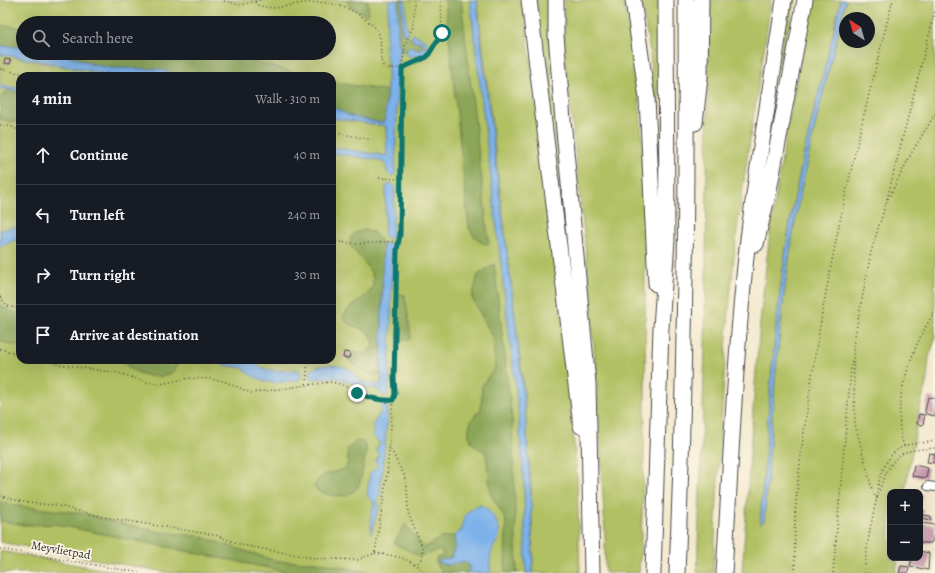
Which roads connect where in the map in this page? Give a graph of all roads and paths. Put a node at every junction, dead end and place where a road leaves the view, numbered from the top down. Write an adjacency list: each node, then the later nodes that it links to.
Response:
1 (220, 0): 14 (path)
2 (260, 0): 14 (path)
3 (414, 0): 16 (path)
4 (441, 0): 16 (path)
5 (529, 0): 48 (highway)
6 (556, 0): 48 (highway)
7 (633, 0): 34 (highway)
8 (666, 0): 34 (highway)
9 (686, 0): 26 (highway)
10 (701, 0): 26 (highway)
11 (784, 0): 31 (highway)
12 (805, 0): 31 (highway)
13 (893, 0): 58 (path)
14 (255, 2): 16 (path)
15 (935, 11): 27 (path)
16 (402, 68): 25 (path)
17 (0, 70): 18 (path)
18 (16, 73)
19 (935, 114): 27 (path)
20 (0, 125): 21 (path)
21 (16, 129)
22 (336, 133): 23 (path)
23 (369, 139)
24 (379, 178): 25 (path)
25 (401, 179): 29 (path)
26 (687, 198): 56 (highway)
27 (886, 203): 35 (path)
28 (336, 242): 29 (path)
29 (398, 242): 41 (path)
30 (0, 297): 32 (path)
31 (742, 302): 57 (highway)
32 (16, 308)
33 (935, 311): 44 (path)
34 (661, 328): 55 (highway)
35 (853, 346): 47 (path); 59 (path)
36 (0, 349): 37 (path)
37 (16, 353)
38 (59, 364): 40 (path)
39 (308, 364): 40 (path)
40 (306, 384): 41 (path)
41 (393, 400): 43 (path)
42 (935, 441): 44 (path)
43 (389, 446): 50 (path); 51 (path)
44 (904, 446): 47 (path)
45 (935, 448): 47 (path)
46 (0, 496): 50 (path)
47 (877, 499): 60 (path)
48 (591, 501): 54 (highway)
49 (0, 549): 52 (path, Meyvlietpad)
50 (375, 553): 51 (path)
51 (417, 564): 53 (path)
52 (142, 573)
53 (424, 573)
54 (592, 573)
55 (653, 573)
56 (677, 573)
57 (724, 573)
58 (795, 573)
59 (833, 573)
60 (864, 573)

